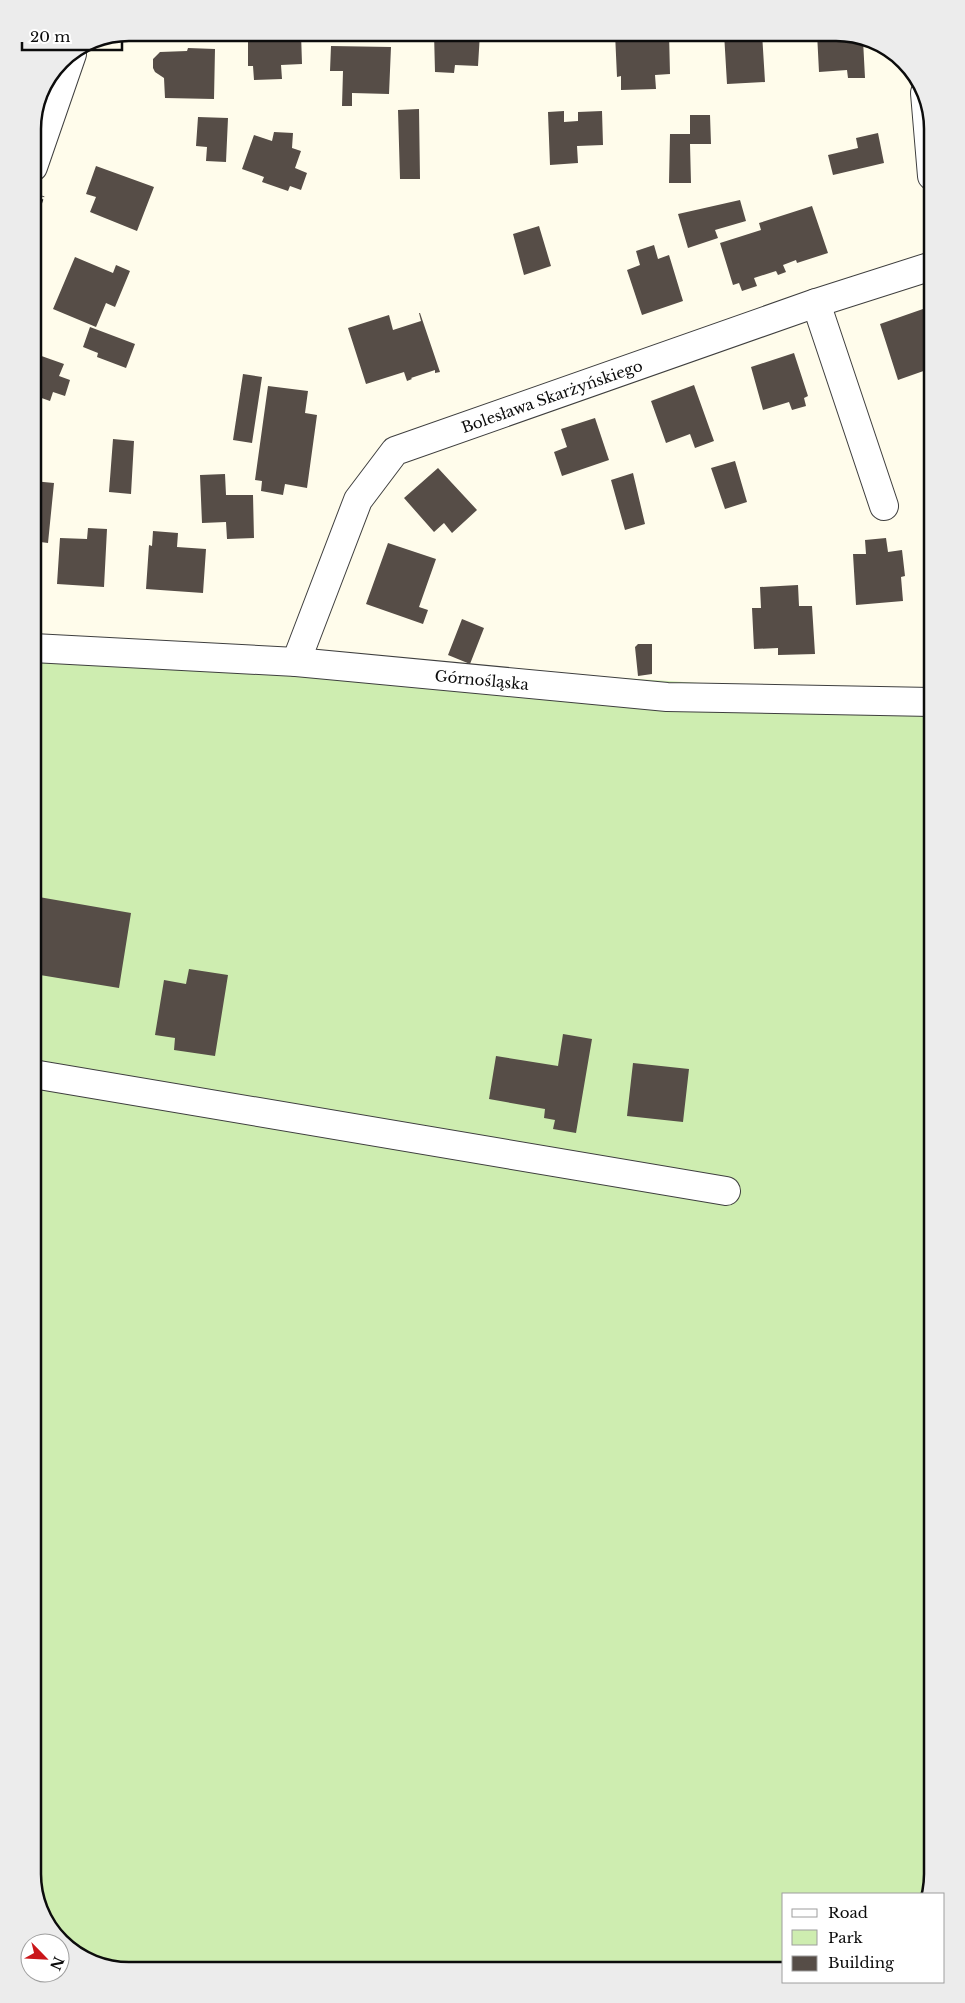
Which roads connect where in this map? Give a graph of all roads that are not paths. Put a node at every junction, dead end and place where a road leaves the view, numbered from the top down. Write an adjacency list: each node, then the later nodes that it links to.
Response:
1 (68, 66): 2 (street)
2 (41, 144)
3 (924, 269): 4 (street, Bolesława Skarżyńskiego)
4 (816, 303): 5 (street); 7 (street, Bolesława Skarżyńskiego)
5 (884, 506)
6 (41, 648): 7 (street, Górnośląska)
7 (296, 662): 8 (street, Górnośląska)
8 (924, 702)
9 (41, 1075): 10 (street)
10 (726, 1191)

